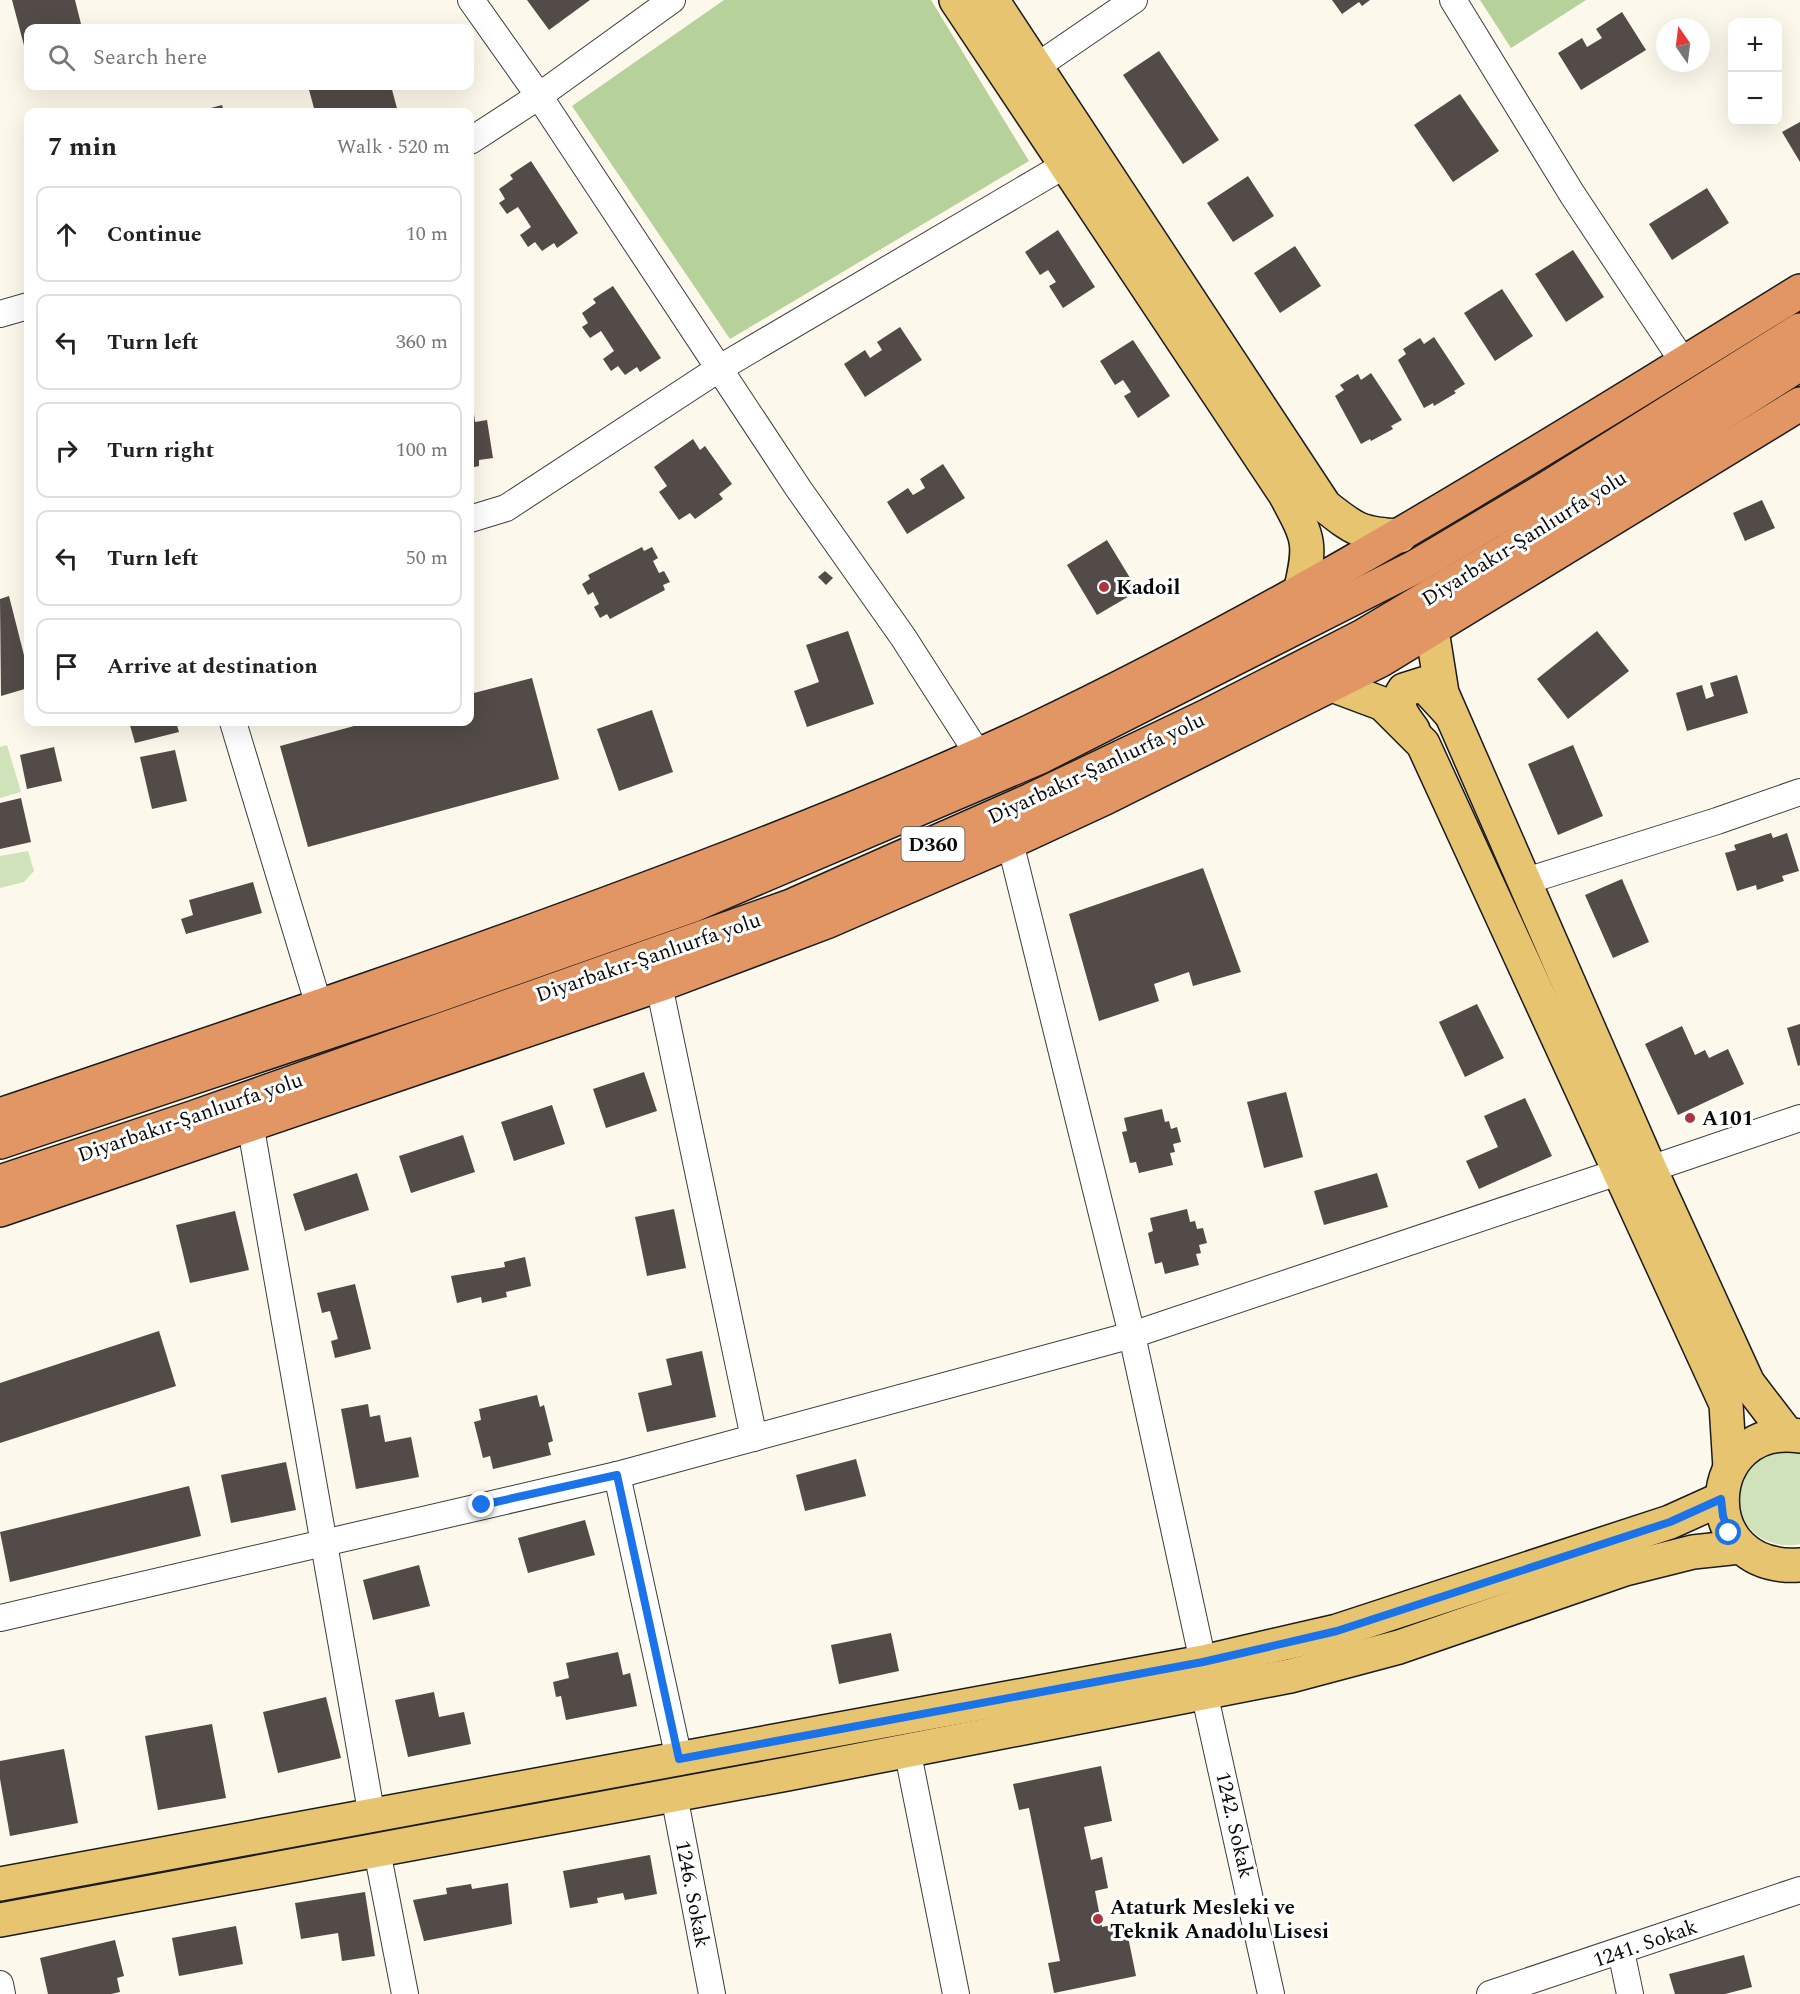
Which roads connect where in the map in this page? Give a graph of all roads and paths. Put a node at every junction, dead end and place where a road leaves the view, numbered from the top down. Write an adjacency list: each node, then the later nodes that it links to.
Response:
1 (471, 0): 8 (street)
2 (672, 0): 8 (street)
3 (956, 0): 10 (main road)
4 (992, 0): 7 (main road)
5 (1134, 0): 7 (street)
6 (1453, 0): 15 (street)
7 (1035, 67): 20 (main road)
8 (539, 96): 9 (street); 17 (street)
9 (474, 138)
10 (1065, 165): 17 (street); 21 (main road)
11 (1800, 291): 15 (highway)
12 (24, 307): 13 (street)
13 (0, 314)
14 (1800, 330): 36 (highway, Diyarbakır-Şanlıurfa yolu / D360)
15 (1684, 363): 20 (highway)
16 (1800, 364): 39 (highway, Diyarbakır-Şanlıurfa yolu / D360)
17 (720, 368): 19 (street); 27 (street)
18 (1800, 404): 22 (highway)
19 (474, 518)
20 (1400, 536): 21 (highway)
21 (1300, 592): 27 (highway)
22 (1432, 630): 23 (highway); 24 (main road)
23 (1332, 685): 26 (main road); 29 (highway)
24 (1454, 718): 26 (main road); 30 (main road)
25 (234, 726): 32 (street)
26 (1423, 744): 38 (main road)
27 (978, 754): 32 (highway)
28 (1800, 792): 30 (street)
29 (1010, 842): 31 (highway); 41 (street, 1242. Sokak)
30 (1523, 882): 37 (main road)
31 (659, 985): 35 (highway); 43 (street)
32 (319, 1006): 33 (highway)
33 (0, 1115)
34 (1800, 1118): 37 (street)
35 (250, 1123): 40 (highway); 47 (street)
36 (0, 1142)
37 (1650, 1169): 42 (main road)
38 (1618, 1172): 41 (street); 44 (main road)
39 (0, 1182)
40 (0, 1210)
41 (1132, 1335): 43 (street); 51 (street, 1242. Sokak)
42 (1794, 1435): 44 (main road)
43 (754, 1438): 45 (street)
44 (1730, 1468): 46 (main road)
45 (617, 1475): 47 (street); 53 (street)
46 (1721, 1499): 48 (main road); 51 (main road)
47 (326, 1544): 50 (street); 55 (street)
48 (1740, 1547): 49 (main road); 51 (main road)
49 (1793, 1573)
50 (0, 1617)
51 (1203, 1677): 52 (main road); 53 (main road); 66 (street, 1242. Sokak)
52 (907, 1749): 54 (main road); 65 (street)
53 (679, 1759): 55 (main road)
54 (674, 1795): 56 (main road); 64 (street, 1246. Sokak)
55 (372, 1817): 57 (main road)
56 (377, 1851): 59 (main road); 63 (street)
57 (0, 1884)
58 (1800, 1890): 60 (street, 1241. Sokak)
59 (0, 1920)
60 (1621, 1952): 67 (street, 1241. Sokak); 68 (street)
61 (0, 1984): 62 (street)
62 (2, 1994)
63 (405, 1994)
64 (712, 1994)
65 (956, 1994)
66 (1271, 1994)
67 (1490, 1994)
68 (1630, 1994)

